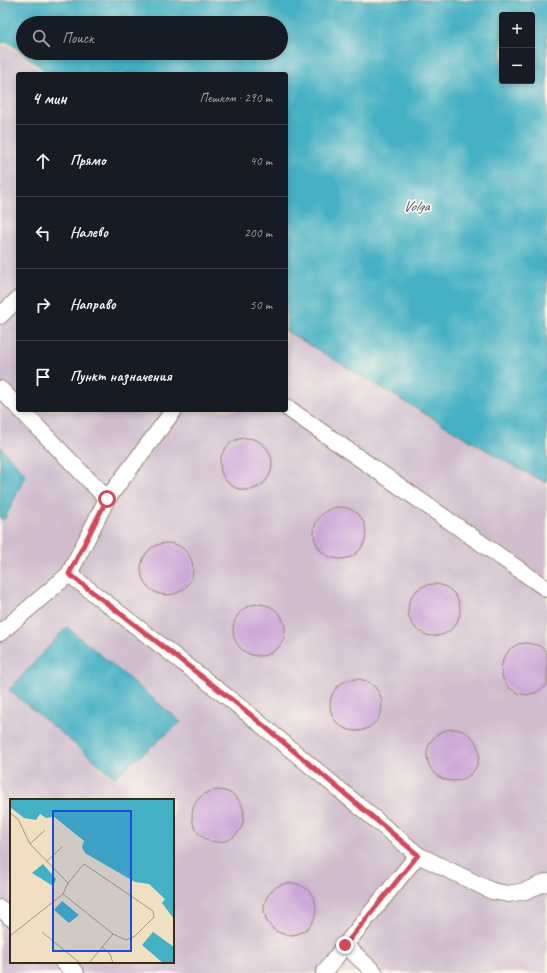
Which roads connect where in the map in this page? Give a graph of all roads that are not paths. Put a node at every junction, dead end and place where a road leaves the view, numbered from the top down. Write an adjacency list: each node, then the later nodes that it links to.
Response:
1 (16, 300): 2 (lane)
2 (0, 316)
3 (0, 388): 4 (lane)
4 (16, 405)
5 (288, 408): 10 (lane)
6 (23, 412): 8 (lane)
7 (172, 412): 8 (lane)
8 (107, 499): 9 (lane)
9 (69, 574): 11 (lane); 12 (lane)
10 (547, 589)
11 (0, 633)
12 (418, 855): 13 (lane); 16 (lane)
13 (547, 882)
14 (0, 908): 15 (lane)
15 (10, 917)
16 (345, 945): 19 (lane); 20 (lane)
17 (64, 963): 18 (lane)
18 (76, 973)
19 (324, 973)
20 (375, 973)

